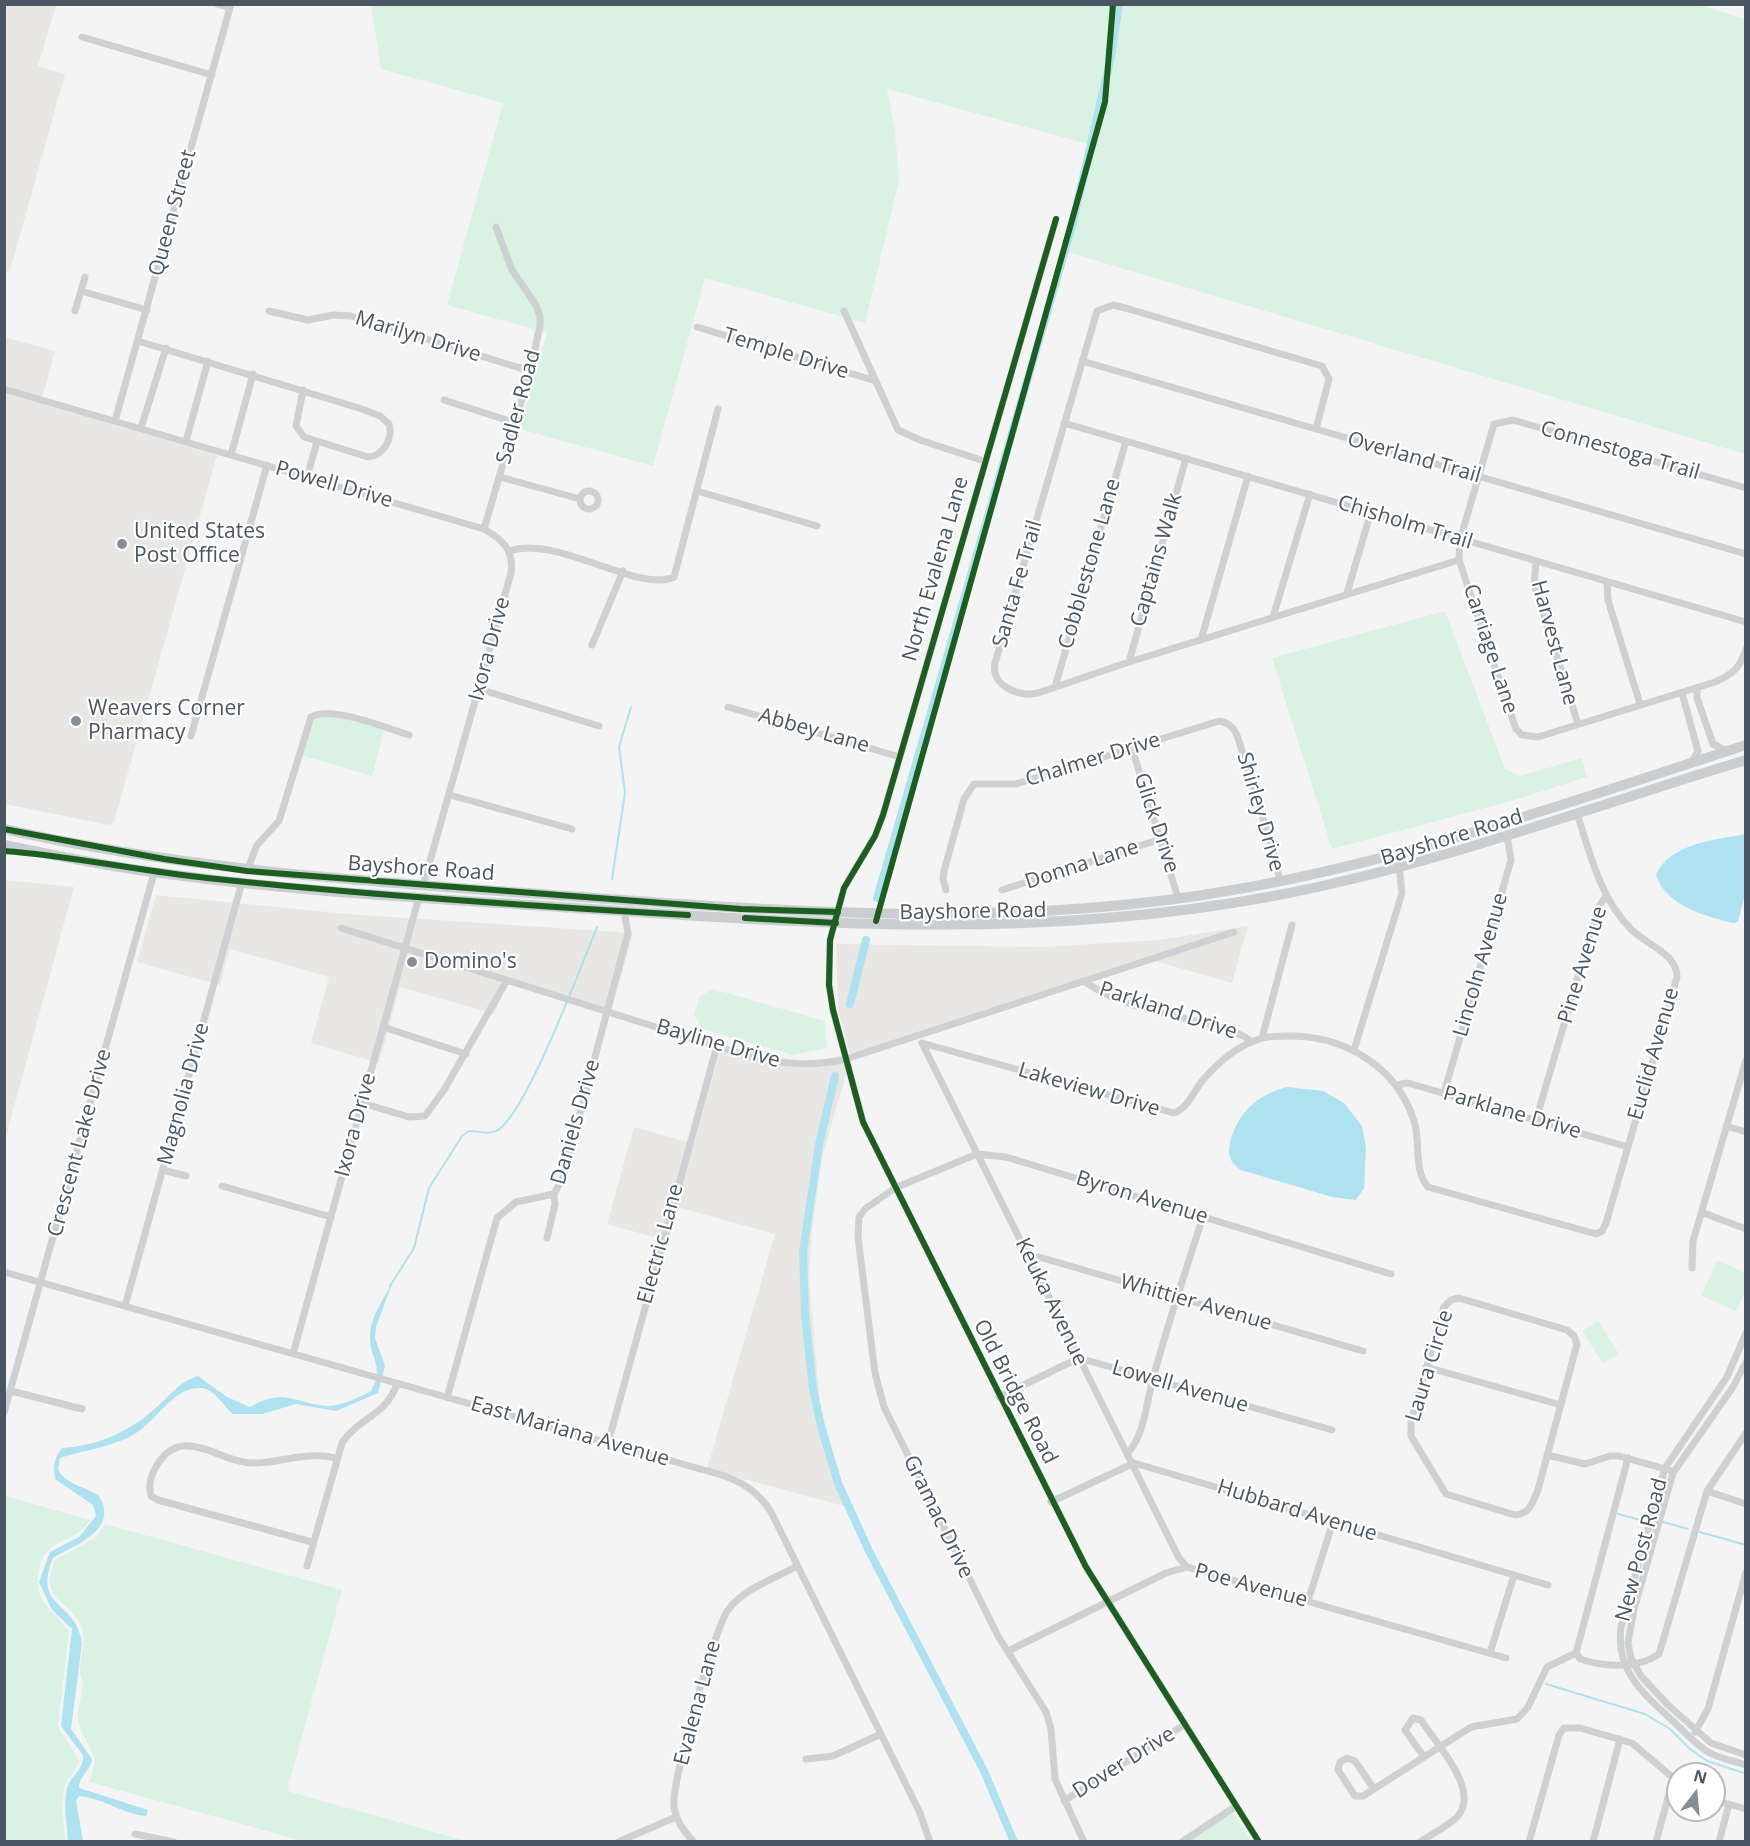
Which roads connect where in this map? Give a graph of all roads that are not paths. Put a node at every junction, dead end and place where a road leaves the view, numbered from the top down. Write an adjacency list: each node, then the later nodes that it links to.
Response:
1 (216, 4): 2 (street)
2 (230, 6): 4 (street, Queen Street)
3 (82, 37): 4 (street)
4 (212, 75): 9 (street, Queen Street)
5 (1056, 219): 36 (street, North Evalena Lane)
6 (496, 228): 18 (street, Sadler Road)
7 (85, 277): 8 (street)
8 (81, 291): 9 (street); 10 (street)
9 (147, 310): 14 (street, Queen Street)
10 (75, 311)
11 (269, 311): 18 (street, Marilyn Drive)
12 (844, 312): 20 (street)
13 (697, 327): 20 (street, Temple Drive)
14 (138, 341): 15 (street); 25 (street, Queen Street)
15 (166, 348): 16 (street); 29 (street)
16 (208, 361): 19 (street); 31 (street)
17 (1082, 361): 27 (street, Santa Fe Trail); 30 (street, Overland Trail); 30 (street, Santa Fe Trail)
18 (530, 372): 26 (street, Sadler Road)
19 (253, 374): 22 (street); 34 (street)
20 (876, 381): 36 (street)
21 (4, 389): 25 (street, Powell Drive)
22 (303, 390): 32 (street); 32 (street)
23 (444, 400): 26 (street)
24 (718, 409): 43 (street)
25 (115, 421): 29 (street, Powell Drive)
26 (516, 423): 40 (street, Sadler Road)
27 (1064, 423): 33 (street, Chisholm Trail); 63 (street, Santa Fe Trail)
28 (1494, 424): 41 (street, Carriage Lane); 42 (street, Connestoga Trail)
29 (141, 428): 31 (street, Powell Drive)
30 (1316, 429): 41 (street, Overland Trail)
31 (186, 441): 34 (street, Powell Drive)
32 (317, 441): 39 (street)
33 (1126, 441): 35 (street, Chisholm Trail); 63 (street, Cobblestone Lane)
34 (231, 454): 37 (street, Powell Drive)
35 (1186, 458): 38 (street, Chisholm Trail); 62 (street, Captains Walk)
36 (984, 461): 77 (street, North Evalena Lane)
37 (267, 465): 39 (street, Powell Drive); 72 (street)
38 (1248, 476): 44 (street, Chisholm Trail); 59 (street)
39 (307, 477): 48 (street, Powell Drive)
40 (500, 477): 45 (street); 48 (street, Sadler Road)
41 (1478, 477): 49 (street, Carriage Lane); 51 (street, Overland Trail)
42 (1746, 488)
43 (697, 491): 47 (street); 54 (street)
44 (1310, 494): 46 (street, Chisholm Trail); 57 (street)
45 (580, 500)
46 (1371, 512): 49 (street, Chisholm Trail); 56 (street)
47 (817, 526)
48 (484, 529): 50 (street, Powell Drive)
49 (1461, 540): 52 (street, Carriage Lane); 53 (street, Chisholm Trail)
50 (510, 551): 54 (street); 65 (street, Ixora Drive)
51 (1746, 554)
52 (1461, 562): 56 (street, Santa Fe Trail); 69 (street, Carriage Lane)
53 (1536, 562): 55 (street, Chisholm Trail); 69 (street, Harvest Lane)
54 (623, 571): 60 (street)
55 (1607, 583): 58 (street, Chisholm Trail); 67 (street)
56 (1347, 593): 57 (street, Santa Fe Trail)
57 (1273, 617): 59 (street, Santa Fe Trail)
58 (1746, 622)
59 (1201, 640): 62 (street, Santa Fe Trail)
60 (592, 645)
61 (1746, 649): 64 (street, Carriage Lane)
62 (1129, 662): 63 (street, Santa Fe Trail)
63 (1055, 687)
64 (1697, 688): 66 (street, Carriage Lane); 76 (street)
65 (479, 689): 70 (street); 80 (street, Ixora Drive)
66 (1682, 693): 67 (street, Carriage Lane); 79 (street)
67 (1640, 704): 69 (street, Carriage Lane)
68 (728, 707): 77 (street, Abbey Lane)
69 (1578, 724)
70 (598, 726)
71 (409, 735): 91 (street)
72 (191, 736)
73 (1240, 743): 75 (street, Chalmer Drive); 93 (street, Shirley Drive)
74 (1746, 745): 76 (main road, Bayshore Road)
75 (1132, 748): 85 (street, Glick Drive); 95 (street, Chalmer Drive)
76 (1726, 751): 79 (main road, Bayshore Road)
77 (900, 757): 102 (street, North Evalena Lane)
78 (1746, 760): 81 (main road, Bayshore Road)
79 (1692, 762): 87 (main road, Bayshore Road)
80 (450, 795): 82 (street); 97 (street, Ixora Drive)
81 (1577, 813): 84 (main road, Bayshore Road); 98 (street, Pine Avenue)
82 (572, 828)
83 (4, 829): 91 (main road, Bayshore Road)
84 (1507, 836): 90 (main road, Bayshore Road); 121 (street, Lincoln Avenue)
85 (1161, 839): 96 (street, Donna Lane); 100 (street, Glick Drive)
86 (4, 845): 89 (main road)
87 (1418, 849): 90 (main road); 93 (main road, Bayshore Road)
88 (4, 851): 89 (main road)
89 (54, 855): 92 (main road)
90 (1403, 866): 99 (main road, Bayshore Road); 116 (street)
91 (247, 871): 97 (main road, Bayshore Road)
92 (154, 873): 94 (main road); 143 (street, Crescent Lake Drive)
93 (1280, 881): 99 (main road); 100 (main road, Bayshore Road)
94 (242, 882): 97 (main road); 128 (street, Magnolia Drive)
95 (946, 890)
96 (1002, 890)
97 (421, 891): 101 (main road, Bayshore Road); 102 (main road, Bayshore Road); 106 (street, Ixora Drive)
98 (1606, 896): 123 (street, Pine Avenue); 126 (street, Euclid Avenue)
99 (1269, 897): 102 (main road, Bayshore Road)
100 (1178, 898): 102 (main road, Bayshore Road)
101 (624, 911): 102 (main road, Bayshore Road); 109 (street, Daniels Drive)
102 (837, 918): 118 (street, Old Bridge Road)
103 (1292, 925): 112 (street)
104 (341, 928): 106 (street, Bayline Drive)
105 (1234, 932): 108 (street, Bayline Drive)
106 (406, 948): 107 (street, Bayline Drive); 110 (street, Ixora Drive)
107 (507, 980): 109 (street, Bayline Drive); 117 (street)
108 (1084, 981): 111 (street, Bayline Drive); 113 (street, Parkland Drive)
109 (608, 1012): 115 (street, Bayline Drive); 132 (street, Daniels Drive)
110 (383, 1027): 117 (street); 122 (street, Ixora Drive)
111 (918, 1035): 114 (street, Keuka Avenue); 118 (street, Bayline Drive)
112 (1262, 1038): 113 (street, Lakeview Drive); 116 (street, Lakeview Drive)
113 (1252, 1041): 114 (street, Lakeview Drive)
114 (922, 1043): 127 (street, Keuka Avenue)
115 (717, 1046): 118 (street, Bayline Drive); 163 (street, Electric Lane)
116 (1354, 1050): 120 (street, Lakeview Drive)
117 (466, 1054): 122 (street)
118 (846, 1059): 131 (street, Old Bridge Road)
119 (1746, 1060): 124 (street)
120 (1396, 1085): 121 (street, Parklane Drive); 137 (street, Lakeview Drive)
121 (1444, 1093): 123 (street, Parklane Drive)
122 (362, 1103): 135 (street, Ixora Drive)
123 (1536, 1120): 126 (street, Parklane Drive)
124 (1726, 1126): 125 (street); 133 (street)
125 (1746, 1132)
126 (1628, 1147): 137 (street, Euclid Avenue)
127 (977, 1154): 131 (street); 134 (street, Byron Avenue); 139 (street, Keuka Avenue)
128 (163, 1170): 129 (street); 145 (street, Magnolia Drive)
129 (186, 1176)
130 (222, 1186): 135 (street)
131 (895, 1188): 156 (street, Old Bridge Road); 184 (street, Gramac Drive)
132 (554, 1194): 138 (street); 157 (street, Daniels Drive)
133 (1701, 1212): 136 (street); 140 (street)
134 (1203, 1216): 142 (street, Byron Avenue); 144 (street)
135 (331, 1217): 148 (street, Ixora Drive)
136 (1746, 1229)
137 (1596, 1234)
138 (547, 1238)
139 (1029, 1257): 144 (street, Whittier Avenue); 149 (street, Keuka Avenue)
140 (1692, 1268)
141 (4, 1272): 143 (street, East Mariana Avenue)
142 (1391, 1274)
143 (41, 1282): 145 (street, East Mariana Avenue); 155 (street, Crescent Lake Drive)
144 (1178, 1298): 147 (street, Whittier Avenue); 153 (street)
145 (125, 1306): 148 (street, East Mariana Avenue)
146 (1746, 1333): 150 (street, New Post Road)
147 (1363, 1351)
148 (293, 1354): 154 (street, East Mariana Avenue)
149 (1079, 1358): 153 (street, Lowell Avenue); 156 (street); 164 (street, Keuka Avenue)
150 (1734, 1365): 152 (street); 169 (street, New Post Road)
151 (1426, 1367): 158 (street); 158 (street, Laura Circle); 165 (street, Laura Circle)
152 (1745, 1367): 170 (street, New Post Road)
153 (1153, 1379): 161 (street, Lowell Avenue); 164 (street)
154 (398, 1384): 157 (street, East Mariana Avenue); 166 (street)
155 (10, 1391): 159 (street); 160 (street, Crescent Lake Drive)
156 (999, 1397): 172 (street, Old Bridge Road)
157 (447, 1398): 163 (street, East Mariana Avenue)
158 (1561, 1405): 165 (street, Laura Circle)
159 (82, 1409)
160 (4, 1413)
161 (1332, 1430)
162 (1745, 1433): 171 (street)
163 (608, 1443): 177 (street, East Mariana Avenue)
164 (1128, 1453): 168 (street, Keuka Avenue)
165 (1547, 1455): 167 (street)
166 (336, 1458): 175 (street); 175 (street)
167 (1628, 1458): 169 (street); 186 (street)
168 (1134, 1463): 172 (street); 174 (street, Hubbard Avenue); 178 (street, Keuka Avenue)
169 (1665, 1468): 170 (street); 189 (street, New Post Road)
170 (1674, 1473): 188 (street, New Post Road)
171 (1707, 1491): 173 (street); 188 (street)
172 (1051, 1502): 183 (street, Old Bridge Road)
173 (1746, 1504)
174 (1333, 1521): 180 (street, Hubbard Avenue); 182 (street)
175 (312, 1542): 176 (street)
176 (307, 1566)
177 (797, 1566): 192 (street, East Mariana Avenue); 208 (street, Evalena Lane)
178 (1187, 1568): 182 (street, Poe Avenue); 183 (street, Poe Avenue)
179 (1746, 1572): 191 (street)
180 (1514, 1575): 181 (street, Hubbard Avenue); 185 (street)
181 (1548, 1585)
182 (1308, 1601): 185 (street, Poe Avenue)
183 (1107, 1602): 184 (street, Poe Avenue); 190 (street, Old Bridge Road)
184 (1008, 1651): 202 (street, Gramac Drive)
185 (1490, 1653): 187 (street, Poe Avenue)
186 (1576, 1653): 189 (street); 195 (street)
187 (1506, 1658)
188 (1633, 1662): 189 (street); 191 (street, New Post Road)
189 (1624, 1663): 193 (street, New Post Road)
190 (1184, 1725): 202 (street, Dover Drive); 205 (street, Old Bridge Road)
191 (1696, 1731): 193 (street); 196 (street, New Post Road)
192 (881, 1734): 198 (street); 213 (street, East Mariana Avenue)
193 (1691, 1738): 199 (street, New Post Road)
194 (1620, 1739): 200 (street); 218 (street); 219 (street)
195 (1439, 1748): 197 (street); 197 (street); 217 (street)
196 (1746, 1755)
197 (1424, 1757): 201 (street)
198 (806, 1759)
199 (1746, 1765)
200 (1666, 1772)
201 (1374, 1789): 201 (street)
202 (1064, 1801): 214 (street, Gramac Drive)
203 (1726, 1803): 204 (street)
204 (1729, 1804): 206 (street); 221 (street)
205 (1236, 1806): 215 (street); 216 (street, Old Bridge Road)
206 (1745, 1807)
207 (1666, 1812): 220 (street)
208 (676, 1817): 211 (street); 212 (street)
209 (135, 1834): 210 (street)
210 (174, 1842)
211 (618, 1842)
212 (694, 1842)
213 (930, 1842)
214 (1084, 1842)
215 (1182, 1842)
216 (1259, 1842)
217 (1420, 1842)
218 (1529, 1842)
219 (1593, 1842)
220 (1656, 1842)
221 (1719, 1842)

